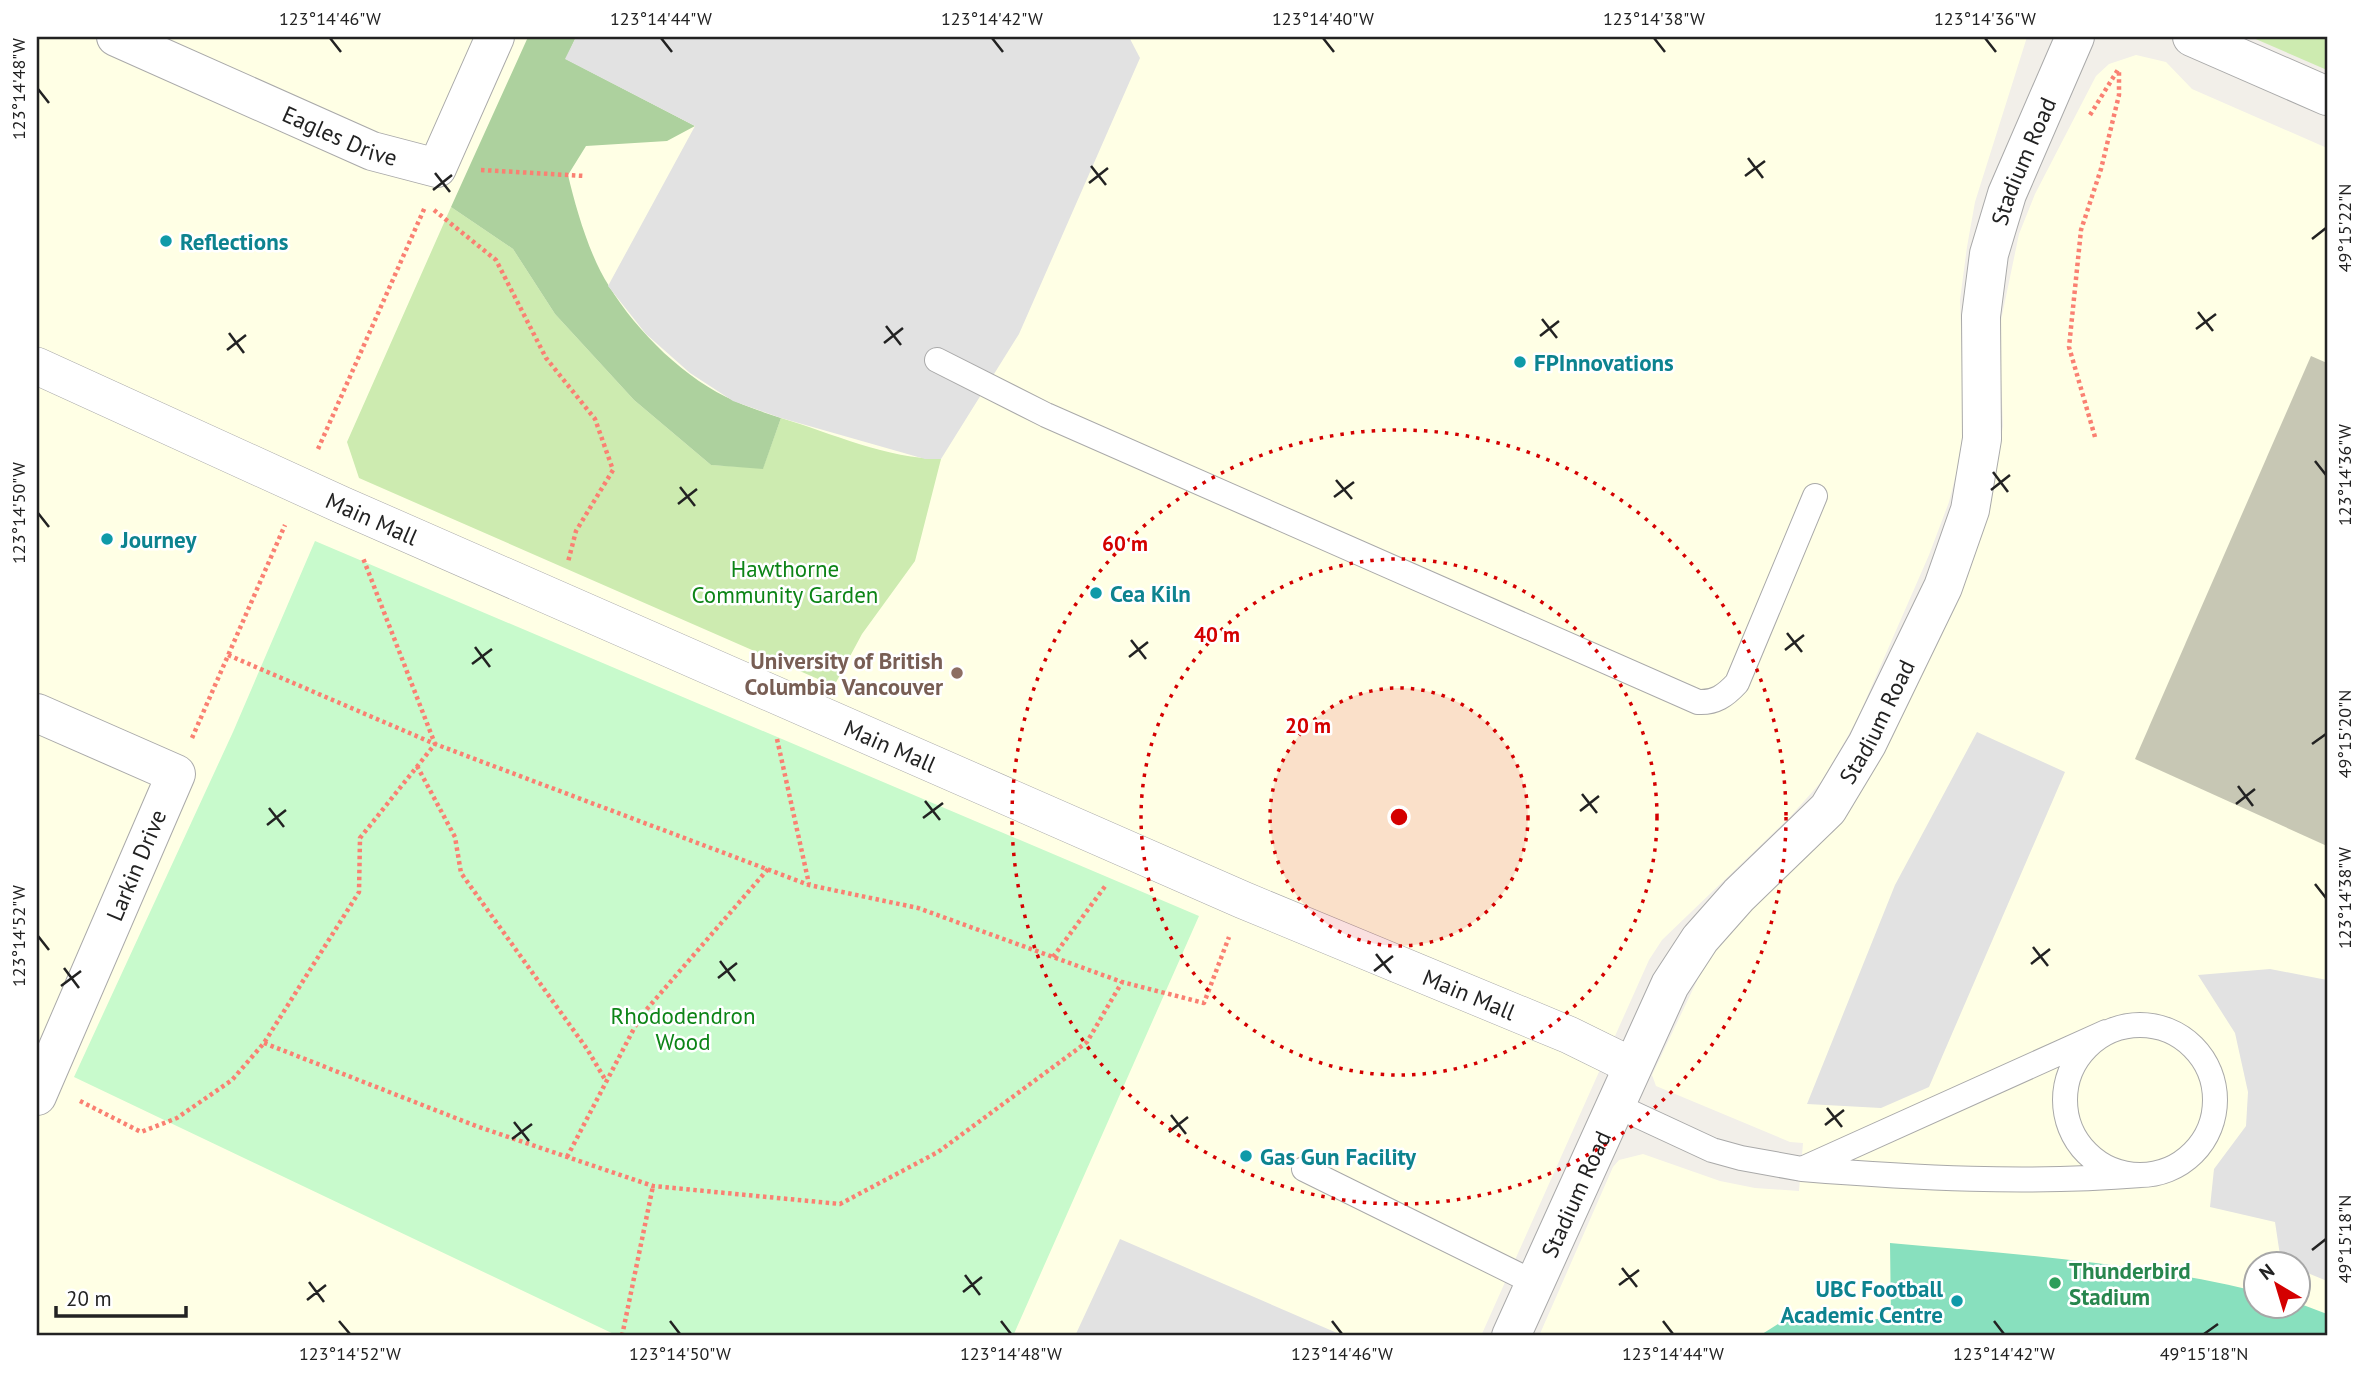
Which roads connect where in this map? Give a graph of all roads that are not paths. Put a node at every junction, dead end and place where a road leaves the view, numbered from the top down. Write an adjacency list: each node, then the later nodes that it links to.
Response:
1 (116, 37): 2 (street, Eagles Drive)
2 (495, 37)
3 (2075, 37): 12 (street, Stadium Road)
4 (2192, 37): 5 (street)
5 (2327, 96)
6 (937, 360): 8 (lane)
7 (37, 366): 12 (street, Main Mall)
8 (1815, 496)
9 (37, 713): 11 (street, Larkin Drive)
10 (2106, 1032): 16 (lane); 17 (lane); 17 (lane)
11 (47, 1044): 13 (street, Larkin Drive)
12 (1632, 1066): 14 (street, Stadium Road)
13 (39, 1091)
14 (1615, 1105): 16 (lane); 18 (street, Stadium Road)
15 (1304, 1169): 18 (lane)
16 (1802, 1169): 17 (lane)
17 (2141, 1175)
18 (1535, 1283): 19 (street, Stadium Road)
19 (1511, 1336)

